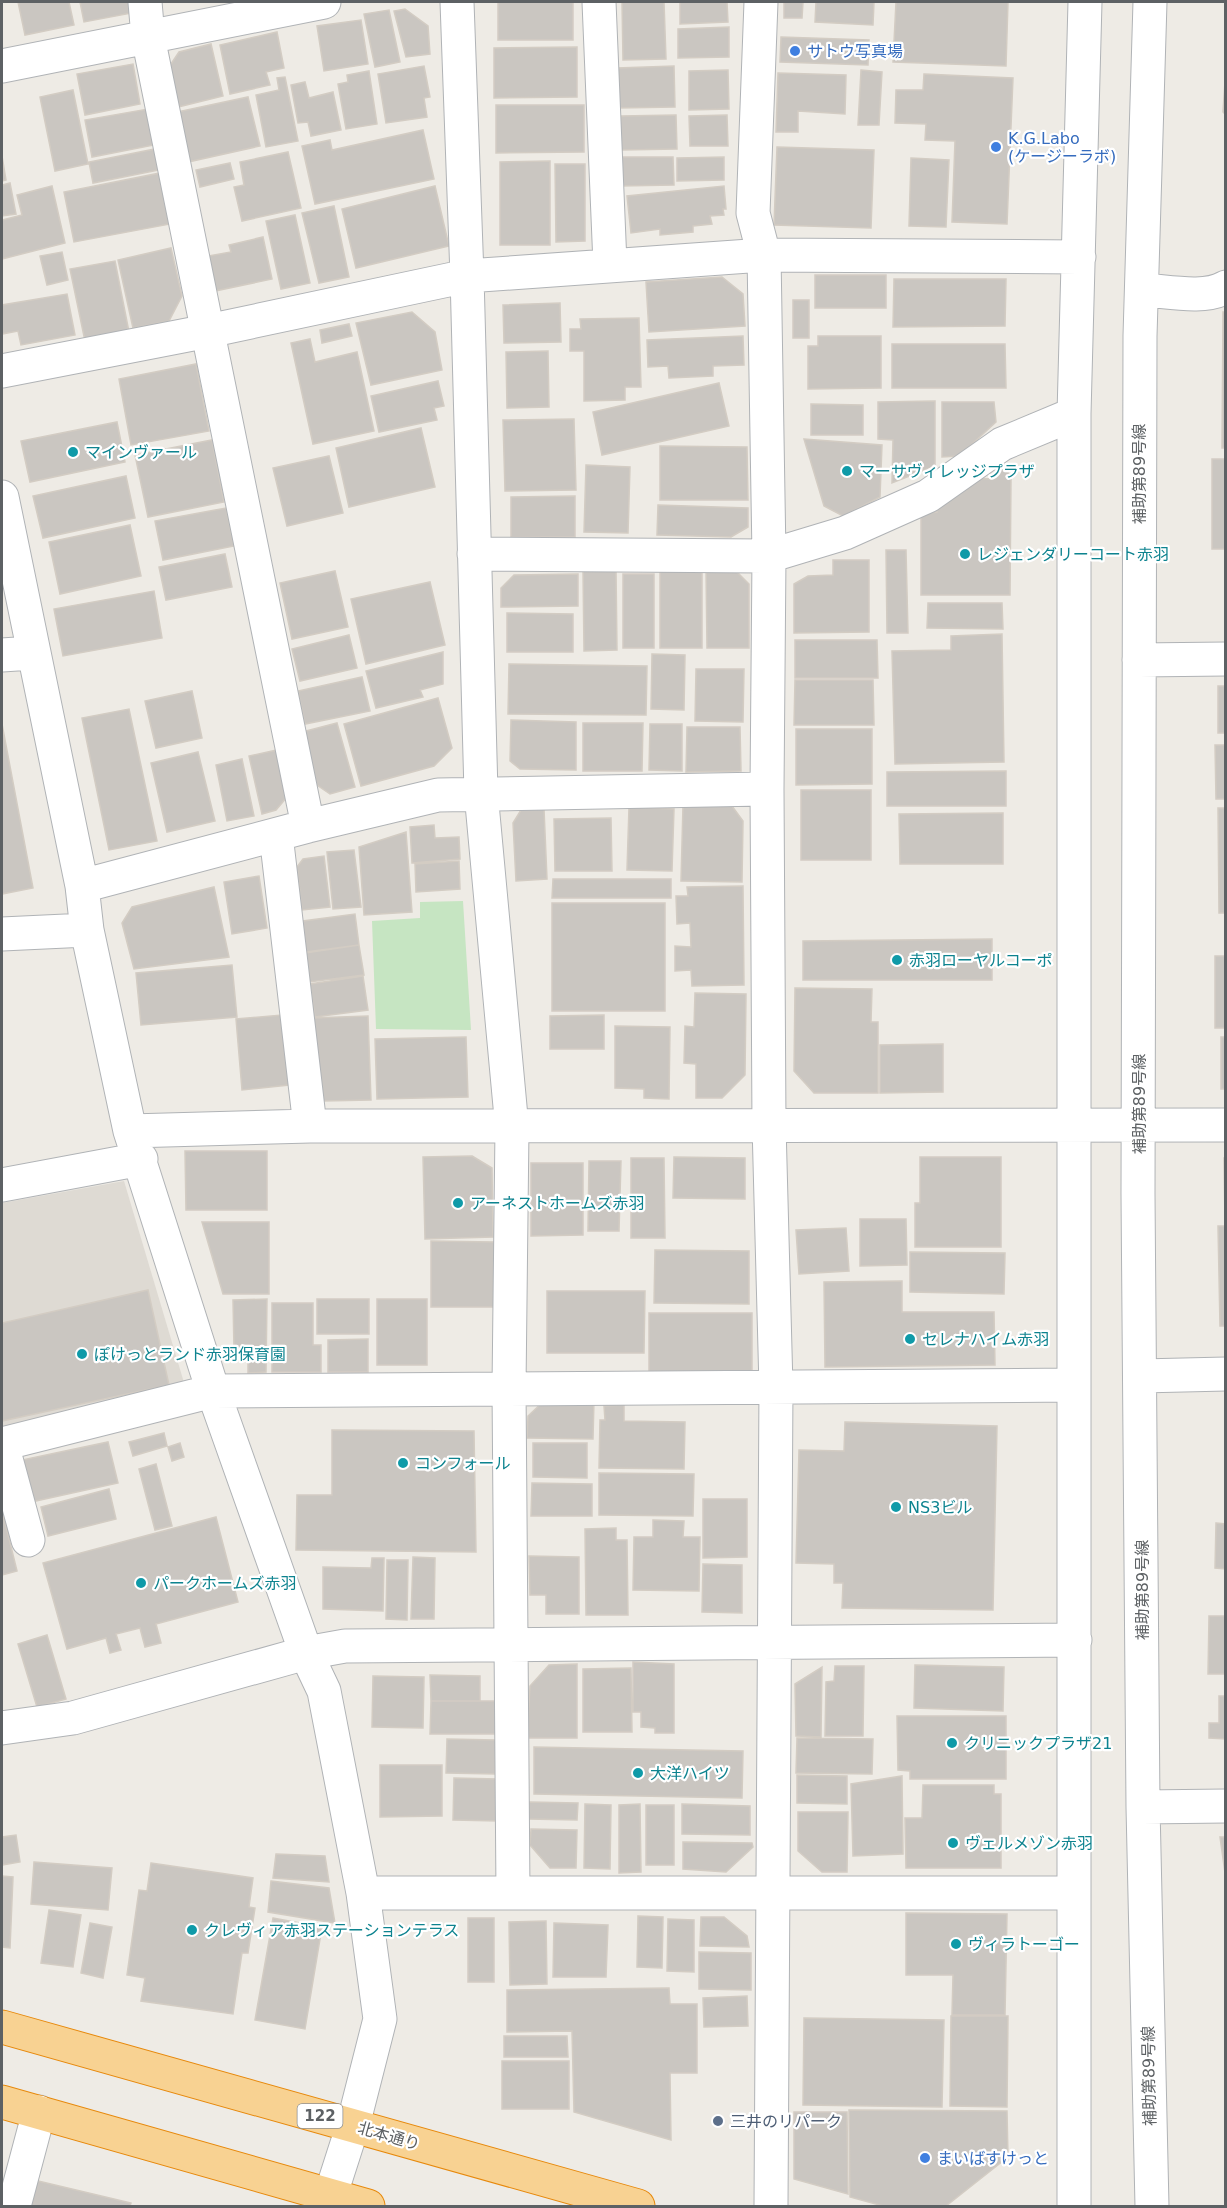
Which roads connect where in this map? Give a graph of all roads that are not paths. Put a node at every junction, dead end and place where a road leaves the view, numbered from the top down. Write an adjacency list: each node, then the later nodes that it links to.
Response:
1 (145, 2): 8 (street)
2 (324, 2): 8 (street)
3 (457, 2): 13 (street)
4 (599, 2): 12 (street)
5 (761, 2): 10 (street)
6 (1085, 2): 11 (street)
7 (1150, 2): 15 (street, 補助第89号線)
8 (148, 37): 9 (street); 16 (street)
9 (2, 66)
10 (764, 255): 11 (street); 12 (street); 21 (street)
11 (1079, 257): 18 (street)
12 (610, 264): 13 (street)
13 (467, 276): 16 (street); 20 (street)
14 (1226, 287): 15 (street)
15 (1142, 290): 24 (street, 補助第89号線)
16 (208, 331): 17 (street); 27 (street)
17 (2, 371)
18 (1074, 414): 21 (street); 36 (street)
19 (2, 497): 22 (street)
20 (474, 554): 21 (street); 26 (street)
21 (769, 556): 25 (street)
22 (16, 654): 29 (street)
23 (1226, 659): 24 (street)
24 (1139, 660): 33 (street, 補助第89号線)
25 (767, 789): 26 (street); 32 (street)
26 (481, 793): 27 (street); 37 (street)
27 (308, 826): 28 (street)
28 (276, 835): 29 (street); 35 (street)
29 (82, 886): 30 (street)
30 (87, 930): 31 (street); 38 (street)
31 (2, 934)
32 (769, 1125): 36 (street); 37 (street); 43 (street)
33 (1138, 1125): 34 (street); 36 (street); 41 (street, 補助第89号線)
34 (1226, 1125)
35 (310, 1126): 37 (street); 38 (street)
36 (1076, 1126): 42 (street)
37 (512, 1128): 44 (street)
38 (136, 1145): 39 (street); 45 (street)
39 (2, 1185)
40 (1226, 1374): 41 (street)
41 (1141, 1376): 54 (street, 補助第89号線)
42 (1074, 1385): 43 (street); 48 (street)
43 (776, 1387): 44 (street); 50 (street)
44 (509, 1388): 45 (street); 49 (street)
45 (213, 1391): 46 (street); 51 (street)
46 (2, 1444): 47 (street)
47 (28, 1540)
48 (1075, 1640): 50 (street); 58 (street)
49 (512, 1643): 50 (street); 51 (street); 57 (street)
50 (772, 1643): 55 (street)
51 (306, 1653): 52 (street); 56 (street)
52 (2, 1728)
53 (1226, 1806): 54 (street)
54 (1143, 1807): 69 (street, 補助第89号線)
55 (771, 1892): 57 (street); 58 (street); 67 (street)
56 (363, 1893): 57 (street); 62 (street)
57 (513, 1893)
58 (1074, 1893): 68 (street)
59 (2, 2027): 62 (highway, 北本通り / 122)
60 (2, 2102): 61 (highway)
61 (39, 2112): 63 (highway); 64 (street)
62 (353, 2125): 63 (street); 66 (highway, 北本通り / 122)
63 (329, 2201): 65 (highway)
64 (14, 2206)
65 (368, 2206)
66 (638, 2206)
67 (771, 2206)
68 (1074, 2206)
69 (1152, 2206)

